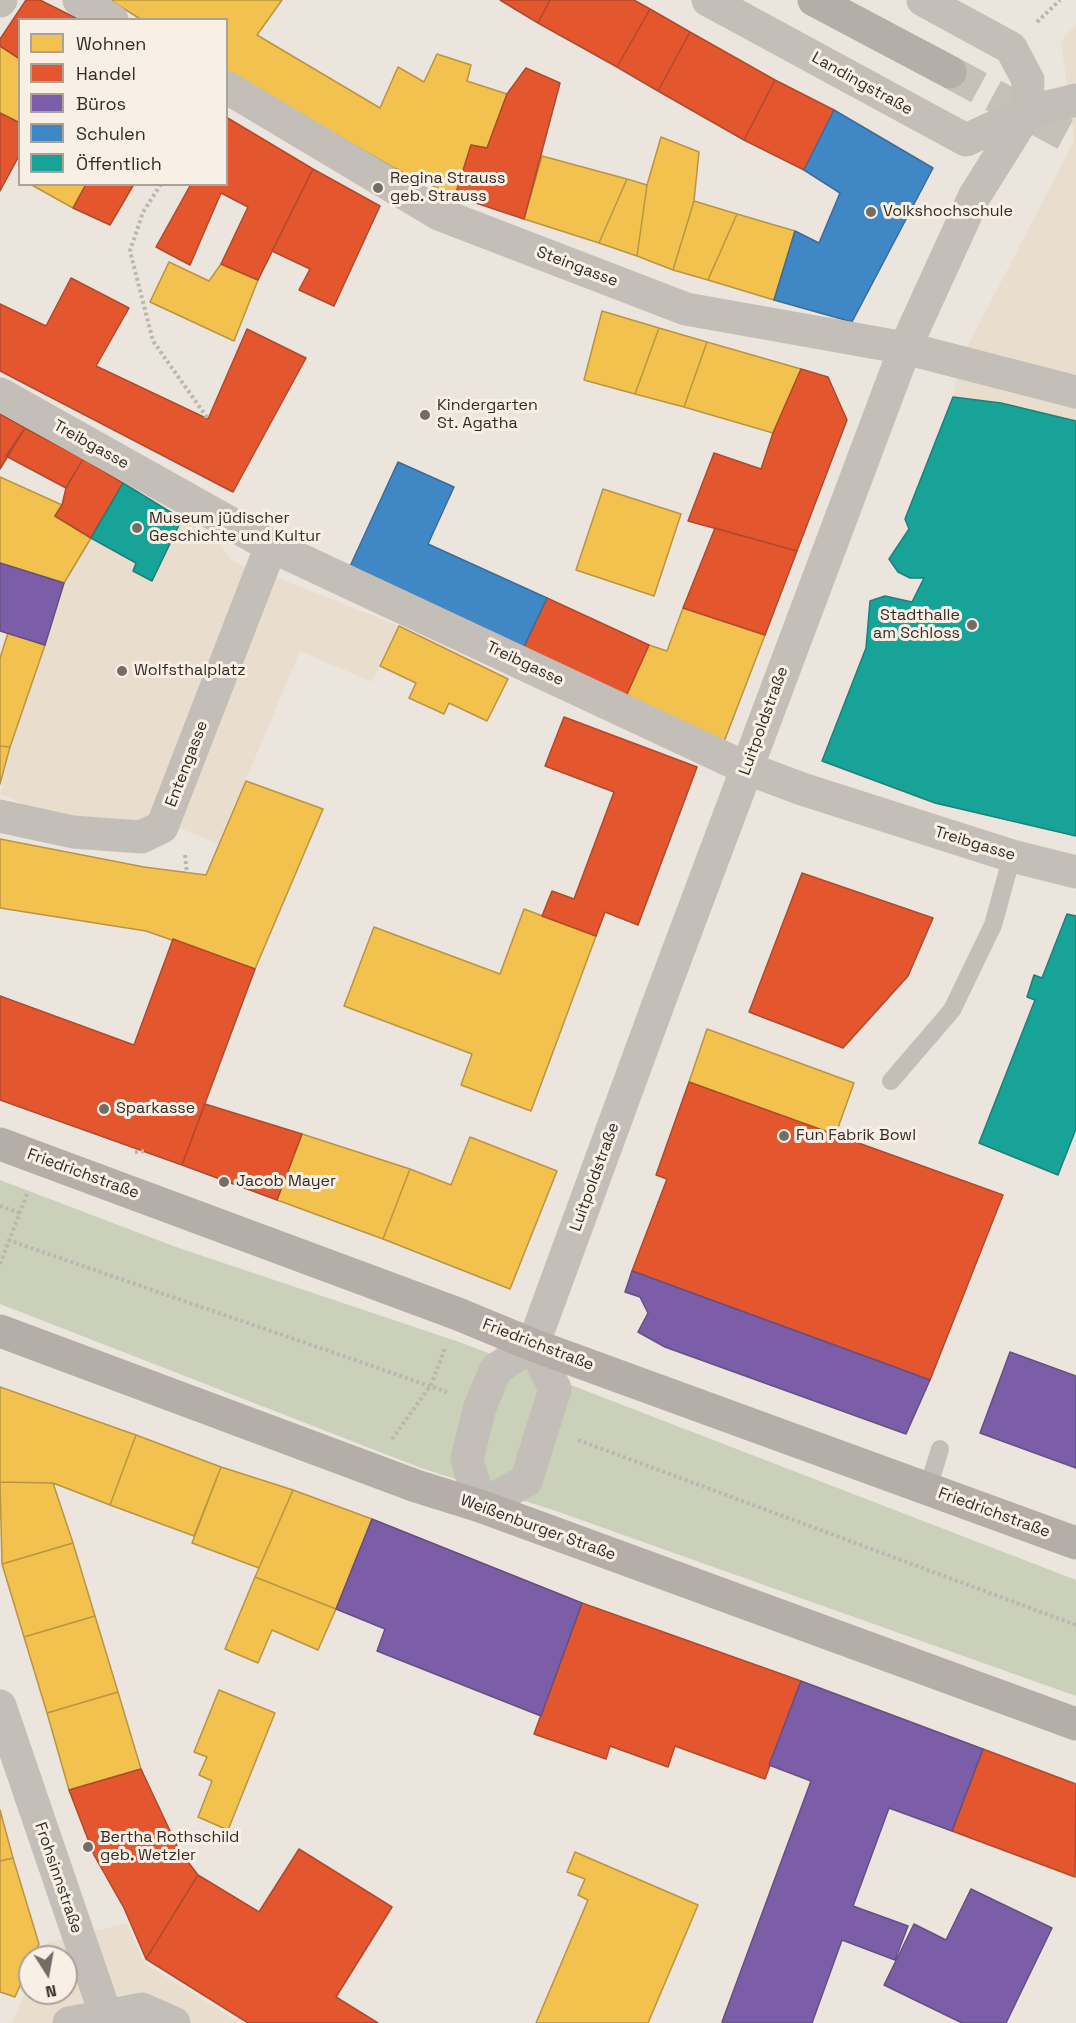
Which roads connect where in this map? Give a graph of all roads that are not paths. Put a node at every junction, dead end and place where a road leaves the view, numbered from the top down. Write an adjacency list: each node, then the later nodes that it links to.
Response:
1 (79, 0): 5 (street)
2 (708, 0): 10 (street, Landingstraße)
3 (814, 0): 6 (main road)
4 (923, 0): 9 (street)
5 (109, 18)
6 (950, 72)
7 (228, 88): 12 (street, Steingasse)
8 (1076, 100): 9 (street)
9 (1027, 112): 10 (street); 11 (street, Luitpoldstraße)
10 (966, 140): 11 (street)
11 (974, 197): 12 (street, Luitpoldstraße)
12 (905, 348): 13 (street, Steingasse); 16 (street, Luitpoldstraße)
13 (1076, 392)
14 (0, 394): 15 (street, Treibgasse)
15 (271, 546): 16 (street, Treibgasse); 17 (street, Entengasse)
16 (746, 768): 18 (street, Treibgasse); 23 (street, Luitpoldstraße)
17 (0, 816)
18 (1012, 856): 19 (street, Treibgasse); 20 (lane)
19 (1076, 872)
20 (891, 1081)
21 (0, 1144): 23 (main road, Friedrichstraße)
22 (0, 1331): 26 (main road, Weißenburger Straße)
23 (533, 1345): 25 (main road, Friedrichstraße); 26 (street); 26 (street)
24 (940, 1449): 25 (lane)
25 (928, 1488): 27 (main road, Friedrichstraße)
26 (480, 1506): 29 (main road, Weißenburger Straße)
27 (1076, 1543)
28 (0, 1706): 30 (street, Frohsinnstraße)
29 (1076, 1724)
30 (107, 2019): 31 (street); 32 (street)
31 (69, 2023)
32 (174, 2023)

